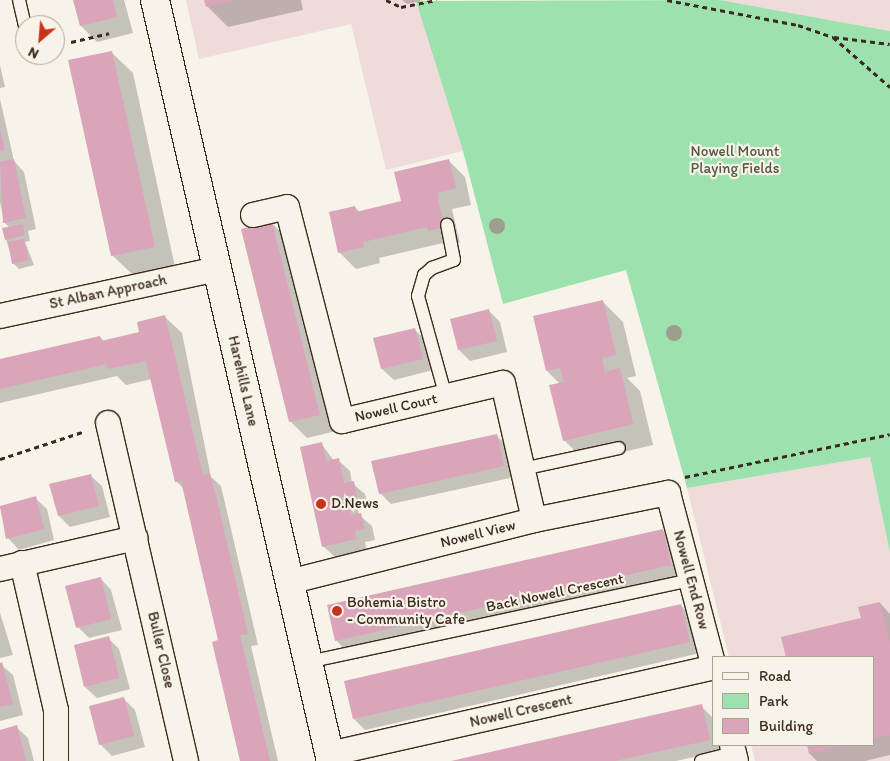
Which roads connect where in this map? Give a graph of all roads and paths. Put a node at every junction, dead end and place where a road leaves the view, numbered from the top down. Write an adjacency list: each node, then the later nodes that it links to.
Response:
1 (18, 0): 6 (lane)
2 (155, 0): 14 (main road, Harehills Lane)
3 (386, 0): 4 (path)
4 (436, 0)
5 (667, 0): 8 (path)
6 (22, 15)
7 (109, 32): 9 (path)
8 (833, 37): 10 (path); 11 (path)
9 (71, 42)
10 (890, 44)
11 (890, 87)
12 (253, 215): 16 (street, Nowell Court)
13 (447, 225): 16 (lane)
14 (217, 269): 15 (street, St Alban Approach); 27 (main road, Harehills Lane)
15 (0, 316)
16 (446, 397): 21 (street, Nowell Court)
17 (108, 423): 20 (path); 24 (street, Buller Close)
18 (890, 434): 22 (path)
19 (619, 448): 21 (lane)
20 (0, 459)
21 (522, 468): 23 (street, Nowell Court)
22 (668, 493): 23 (street, Nowell View); 26 (street, Nowell End Row)
23 (534, 520): 27 (street, Nowell View)
24 (134, 538): 25 (street); 34 (street, Buller Close)
25 (11, 566): 33 (street)
26 (691, 580): 28 (street, Nowell End Row); 29 (lane, Back Nowell Crescent)
27 (289, 582): 29 (main road, Harehills Lane)
28 (712, 659)
29 (308, 662): 32 (main road, Harehills Lane)
30 (712, 667): 32 (street, Nowell Crescent)
31 (734, 753): 35 (lane)
32 (330, 757)
33 (56, 761)
34 (186, 761)
35 (701, 761)

